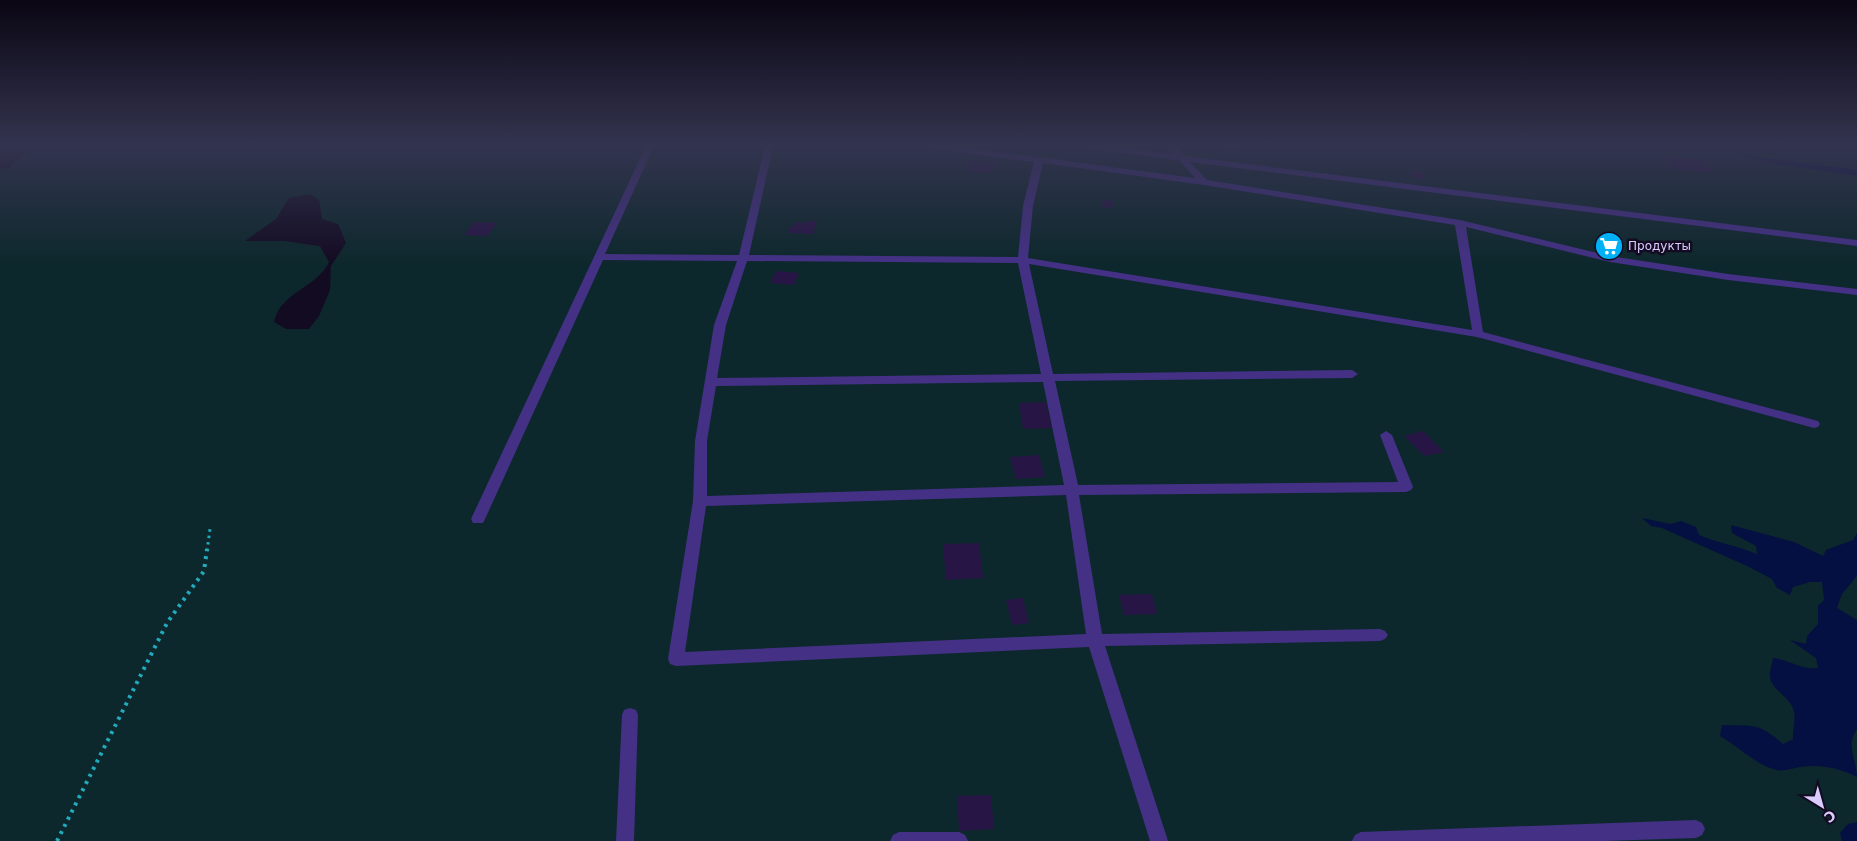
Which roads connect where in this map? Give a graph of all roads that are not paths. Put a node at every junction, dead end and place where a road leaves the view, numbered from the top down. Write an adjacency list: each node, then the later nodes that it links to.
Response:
1 (632, 185): 8 (street)
2 (760, 185): 9 (street)
3 (1033, 185): 10 (street)
4 (1224, 185): 6 (street)
5 (1401, 185): 7 (street)
6 (1460, 223): 11 (street); 12 (street)
7 (1857, 243)
8 (599, 257): 9 (street); 20 (street)
9 (743, 258): 10 (street); 15 (street)
10 (1022, 260): 12 (street); 14 (street)
11 (1857, 292)
12 (1478, 334): 16 (street)
13 (1352, 374): 14 (street)
14 (1048, 380): 15 (street); 18 (street)
15 (711, 382): 19 (street)
16 (1814, 424)
17 (1386, 435): 18 (street)
18 (1072, 490): 19 (street); 22 (street)
19 (700, 501): 22 (street)
20 (478, 519)
21 (1380, 635): 22 (street)
22 (1095, 640): 28 (street)
23 (630, 716): 25 (street)
24 (1696, 829): 29 (street)
25 (625, 841)
26 (899, 841): 27 (street)
27 (959, 841)
28 (1160, 841)
29 (1361, 841)

